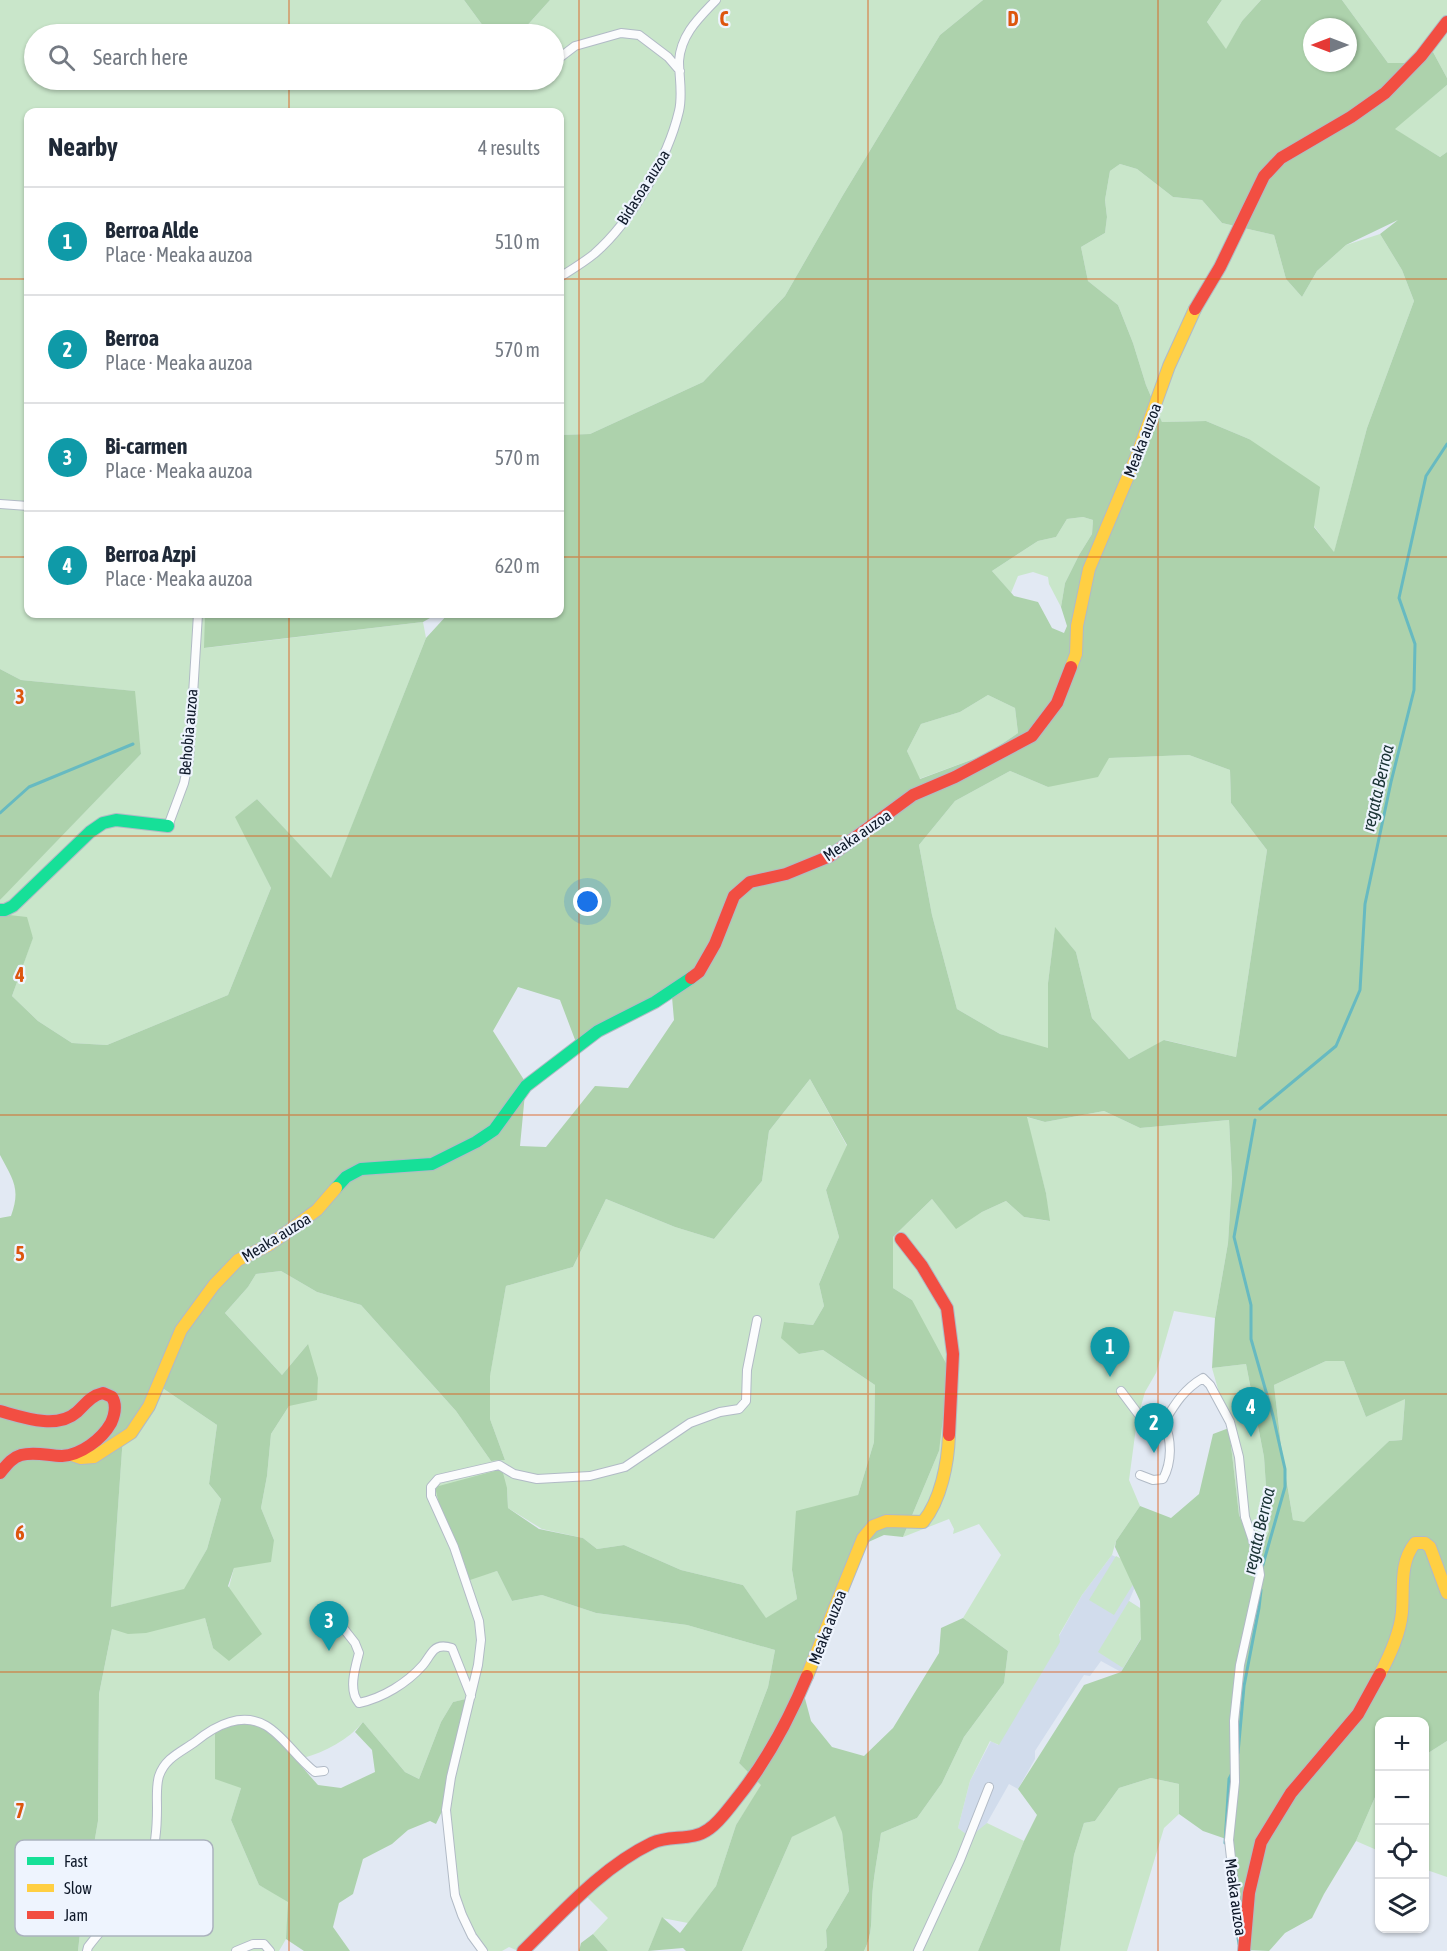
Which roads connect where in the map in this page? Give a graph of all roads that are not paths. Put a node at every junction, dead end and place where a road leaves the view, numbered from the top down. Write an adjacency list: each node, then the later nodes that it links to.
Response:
1 (716, 0): 4 (street, Bidasoa auzoa)
2 (1447, 22): 16 (street, Meaka auzoa)
3 (564, 54): 4 (street)
4 (680, 72): 5 (street, Bidasoa auzoa)
5 (564, 274)
6 (0, 504): 7 (street)
7 (24, 506)
8 (198, 618): 9 (street, Behobia auzoa)
9 (168, 826): 10 (street, Behobia auzoa)
10 (0, 910)
11 (901, 1239): 31 (street, Meaka auzoa)
12 (757, 1320): 21 (street)
13 (1121, 1391): 15 (street)
14 (0, 1411): 16 (street)
15 (1164, 1422): 18 (street); 26 (street, Meaka auzoa)
16 (72, 1455): 17 (street)
17 (0, 1473)
18 (1140, 1475)
19 (1447, 1593): 26 (street)
20 (333, 1615): 21 (street)
21 (471, 1696): 30 (street)
22 (324, 1771): 24 (street)
23 (989, 1788): 32 (street)
24 (153, 1840)
25 (97, 1936): 27 (street)
26 (1244, 1950)
27 (87, 1951)
28 (237, 1951): 29 (street)
29 (270, 1951)
30 (483, 1951)
31 (523, 1951)
32 (918, 1951)

